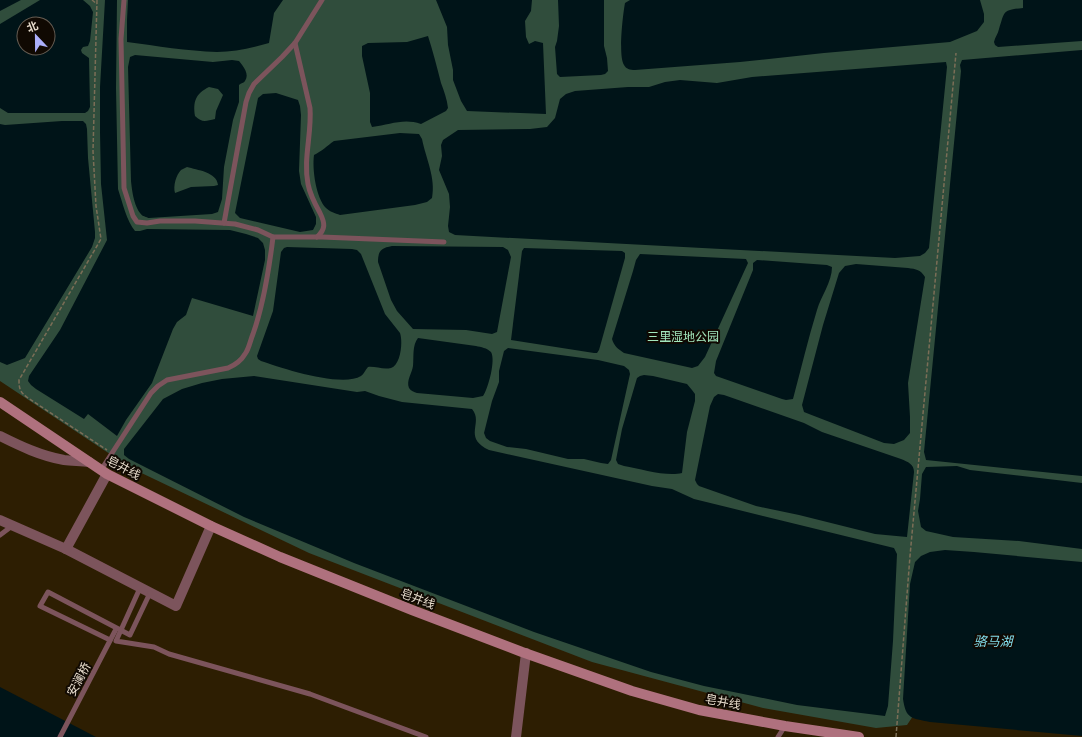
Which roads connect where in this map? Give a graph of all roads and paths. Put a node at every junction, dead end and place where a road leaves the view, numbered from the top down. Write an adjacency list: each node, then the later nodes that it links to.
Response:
1 (92, 0): 5 (path)
2 (97, 0): 5 (path)
3 (124, 0): 8 (lane)
4 (322, 0): 6 (lane)
5 (97, 4): 14 (path)
6 (295, 43): 8 (lane); 10 (lane)
7 (956, 53): 33 (path)
8 (224, 223): 9 (lane)
9 (273, 237): 10 (lane); 14 (lane)
10 (317, 237): 11 (lane)
11 (444, 242)
12 (0, 402): 15 (street, 皂井线)
13 (0, 436): 15 (street)
14 (112, 453): 16 (lane)
15 (89, 462): 16 (street, 皂井线)
16 (104, 472): 19 (street, 皂井线); 21 (street)
17 (0, 520): 18 (street)
18 (12, 526): 20 (lane); 21 (street)
19 (212, 526): 23 (street); 26 (street, 皂井线)
20 (0, 535)
21 (66, 549): 22 (street)
22 (140, 588): 23 (street); 29 (lane)
23 (150, 593): 25 (lane, bridge)
24 (115, 631): 25 (lane, 安澜桥)
25 (110, 640): 28 (lane, 安澜桥)
26 (526, 653): 27 (street, 皂井线); 30 (street)
27 (785, 726): 31 (lane); 32 (street, 皂井线)
28 (60, 737)
29 (426, 737)
30 (516, 737)
31 (778, 737)
32 (859, 737)
33 (896, 737)

